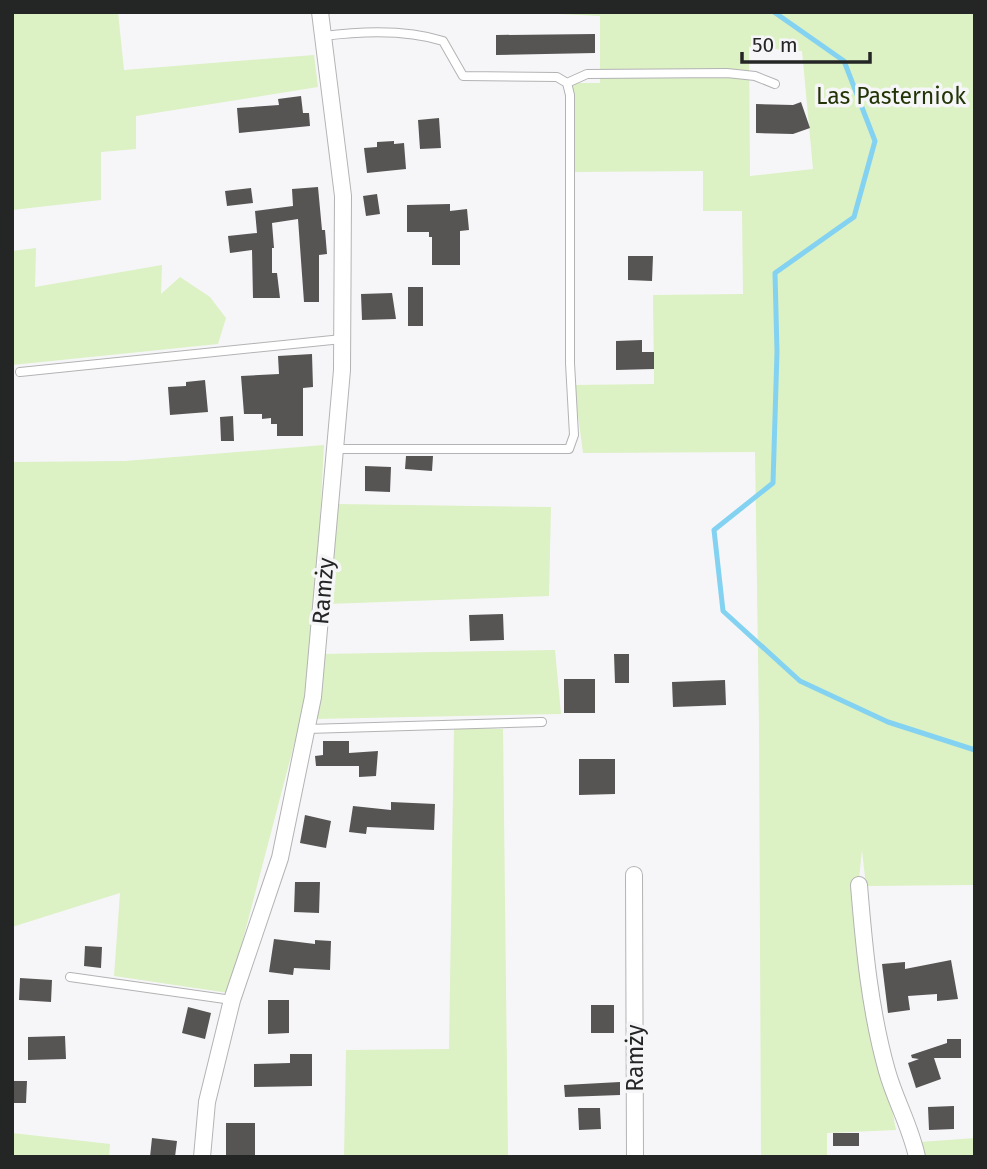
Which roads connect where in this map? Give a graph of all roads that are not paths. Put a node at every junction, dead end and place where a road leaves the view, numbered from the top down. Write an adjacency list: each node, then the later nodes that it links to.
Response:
1 (320, 12): 2 (street, Ramży)
2 (323, 36): 3 (lane); 5 (street, Ramży)
3 (567, 83): 4 (lane); 7 (lane)
4 (775, 85)
5 (342, 339): 6 (lane); 7 (street, Ramży)
6 (20, 372)
7 (335, 449): 9 (street, Ramży)
8 (542, 722): 9 (lane)
9 (307, 729): 13 (street, Ramży)
10 (634, 874): 15 (street, Ramży)
11 (859, 885): 16 (street)
12 (70, 977): 13 (lane)
13 (232, 1000): 14 (street, Ramży)
14 (202, 1157)
15 (635, 1157)
16 (917, 1157)

